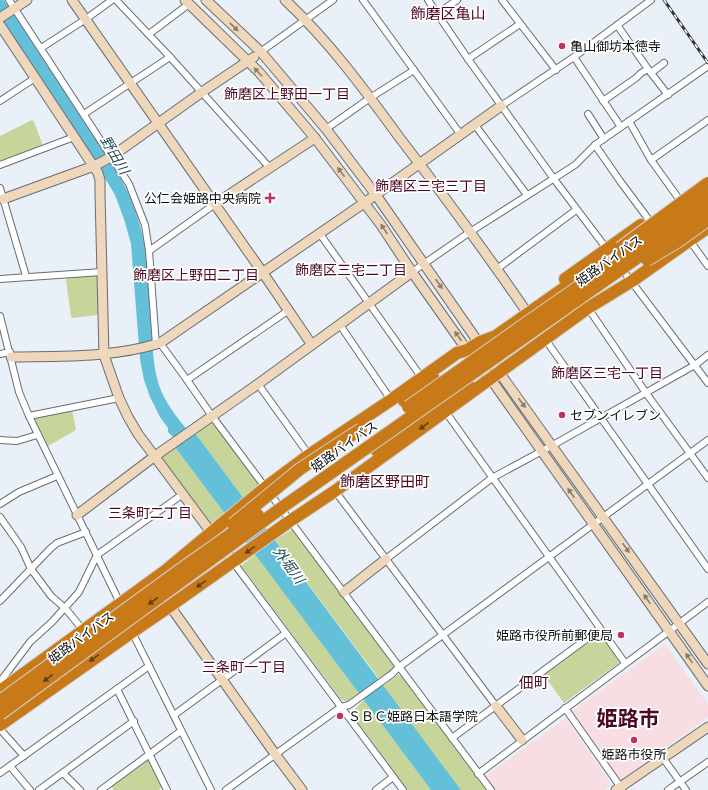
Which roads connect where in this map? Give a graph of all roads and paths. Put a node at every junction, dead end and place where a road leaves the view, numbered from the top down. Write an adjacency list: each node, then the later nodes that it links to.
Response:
1 (9, 0): 15 (street)
2 (28, 0): 15 (street)
3 (72, 0): 18 (street)
4 (112, 0): 18 (street)
5 (116, 0): 23 (street)
6 (206, 0): 26 (street, one-way to 26)
7 (285, 0): 19 (street)
8 (333, 0): 19 (street)
9 (363, 0): 31 (street)
10 (428, 0): 16 (street)
11 (457, 0): 16 (street)
12 (502, 0): 20 (street)
13 (651, 0): 22 (street)
14 (187, 2): 23 (street); 26 (street)
15 (15, 8): 17 (street); 24 (street)
16 (437, 14): 28 (street)
17 (0, 18)
18 (86, 19): 24 (street); 35 (street)
19 (305, 19): 26 (street); 38 (street)
20 (520, 24): 28 (street); 32 (street)
21 (0, 25): 34 (street)
22 (617, 25): 27 (street); 33 (street)
23 (149, 34): 25 (street)
24 (41, 48): 42 (street)
25 (170, 57): 35 (street); 36 (street)
26 (254, 57): 36 (street); 49 (street); 52 (street, one-way to 26)
27 (574, 57): 32 (street); 40 (street)
28 (468, 59): 41 (street)
29 (664, 63): 33 (street)
30 (707, 69): 37 (street)
31 (414, 70): 38 (street); 50 (street)
32 (556, 70): 41 (street)
33 (650, 71): 37 (street); 40 (street)
34 (35, 78): 39 (street); 51 (street)
35 (130, 84): 42 (street); 46 (street)
36 (202, 92): 46 (street); 60 (street)
37 (668, 94): 45 (street)
38 (370, 98): 49 (street); 57 (street)
39 (0, 101)
40 (603, 101): 48 (street)
41 (501, 106): 47 (street); 61 (street)
42 (84, 114): 55 (street)
43 (588, 114): 53 (street)
44 (708, 120): 56 (street)
45 (629, 122): 48 (street); 56 (street)
46 (159, 123): 55 (street); 72 (street)
47 (475, 125): 50 (street); 67 (street)
48 (621, 127): 53 (street)
49 (326, 129): 66 (street)
50 (460, 135): 57 (street)
51 (74, 137): 58 (street); 59 (street)
52 (315, 138): 60 (street); 71 (street, one-way to 52)
53 (604, 139): 54 (street)
54 (595, 145): 61 (street); 78 (street)
55 (111, 156): 59 (street); 84 (street)
56 (652, 160): 69 (street)
57 (420, 164): 66 (street); 80 (street)
58 (0, 165)
59 (94, 166): 70 (street); 89 (street)
60 (269, 167): 72 (street)
61 (554, 179): 67 (street); 75 (street)
62 (708, 179): 69 (highway)
63 (708, 183): 78 (highway, bridge)
64 (0, 188): 70 (street)
65 (708, 189): 78 (highway, bridge)
66 (376, 195): 71 (street); 86 (street)
67 (527, 195): 80 (street)
68 (708, 197): 151 (highway, 姫路バイパス, bridge)
69 (679, 199): 73 (highway)
70 (2, 200): 92 (street)
71 (364, 203): 81 (street); 90 (street, one-way to 71)
72 (215, 204): 84 (street); 91 (street)
73 (667, 208): 78 (highway); 82 (street)
74 (708, 208): 146 (highway, 姫路バイパス, bridge)
75 (576, 210): 83 (street); 88 (street)
76 (708, 215): 85 (highway, bridge)
77 (708, 220): 85 (highway, bridge)
78 (647, 224): 83 (highway); 102 (highway, bridge)
79 (708, 227): 82 (highway)
80 (470, 232): 86 (street); 88 (street)
81 (320, 234): 91 (street); 95 (street)
82 (690, 240): 87 (street); 94 (highway)
83 (607, 250): 94 (street); 97 (highway)
84 (149, 251): 103 (street)
85 (658, 252): 96 (highway, bridge)
86 (424, 264): 90 (street); 102 (street, one-way to 102)
87 (708, 266)
88 (497, 269): 97 (street)
89 (102, 272): 92 (street); 108 (street)
90 (412, 272): 95 (street); 105 (street, one-way to 90)
91 (263, 273): 98 (street); 103 (street)
92 (26, 276): 93 (street)
93 (0, 279)
94 (632, 281): 96 (highway); 110 (street)
95 (368, 303): 100 (street); 112 (street)
96 (589, 303): 101 (highway); 111 (highway); 116 (street)
97 (524, 308): 102 (highway)
98 (289, 310): 104 (street); 113 (street)
99 (0, 316): 107 (street)
100 (340, 325): 104 (street); 118 (street)
101 (545, 339): 111 (highway); 122 (street)
102 (480, 342): 105 (highway); 111 (street)
103 (158, 344): 108 (street); 113 (street)
104 (312, 345): 115 (street)
105 (467, 350): 111 (street); 112 (highway); 151 (highway, bridge)
106 (0, 354): 107 (street)
107 (11, 355): 108 (street); 120 (street)
108 (104, 355): 117 (street)
109 (708, 355): 110 (street)
110 (695, 365): 114 (street); 116 (street)
111 (495, 375): 119 (highway); 126 (street, one-way to 126); 127 (street); 146 (highway)
112 (422, 378): 118 (highway)
113 (187, 380): 121 (street)
114 (708, 383)
115 (258, 384): 121 (street); 129 (street)
116 (646, 393): 122 (street); 128 (street)
117 (119, 398): 120 (street); 130 (street)
118 (391, 400): 129 (highway)
119 (445, 411): 132 (street); 136 (highway, one-way to 136)
120 (29, 416): 123 (street)
121 (212, 416): 130 (street); 135 (street)
122 (601, 418): 126 (street); 134 (street)
123 (37, 435): 124 (street); 131 (street)
124 (0, 440)
125 (708, 440): 128 (street)
126 (553, 445): 127 (street); 140 (street)
127 (542, 451): 132 (street); 143 (street, one-way to 127)
128 (690, 453): 133 (street); 134 (street)
129 (309, 455): 135 (highway)
130 (155, 456): 137 (street); 139 (street)
131 (57, 476): 138 (street); 139 (street)
132 (492, 478): 148 (street); 149 (street)
133 (708, 478)
134 (648, 484): 140 (street); 153 (street)
135 (264, 490): 142 (street); 144 (highway)
136 (335, 491): 142 (highway); 149 (street)
137 (183, 494): 144 (street); 147 (street)
138 (0, 504)
139 (77, 515): 145 (street)
140 (603, 516): 143 (street); 160 (street, one-way to 160)
141 (0, 517): 152 (street)
142 (290, 521): 150 (highway, one-way to 150); 154 (street)
143 (593, 524): 148 (street); 163 (street, one-way to 143)
144 (215, 530): 150 (street); 157 (highway)
145 (86, 532): 147 (street); 152 (street)
146 (219, 554): 180 (highway, 姫路バイパス, one-way to 180, bridge)
147 (97, 556): 157 (street); 159 (street)
148 (549, 556): 161 (street); 166 (street)
149 (386, 559): 154 (street); 166 (street)
150 (233, 562): 158 (highway, one-way to 158); 165 (street)
151 (184, 567): 176 (highway, 姫路バイパス, bridge)
152 (31, 569): 155 (street); 159 (street)
153 (708, 569)
154 (344, 592): 170 (street)
155 (0, 601)
156 (708, 602): 160 (street)
157 (120, 603): 162 (highway)
158 (170, 606): 164 (highway); 171 (street)
159 (65, 608): 162 (street); 172 (street)
160 (679, 623): 163 (street); 168 (street)
161 (600, 629): 167 (street); 177 (street)
162 (83, 630): 175 (highway)
163 (669, 631): 167 (street); 173 (street, one-way to 163)
164 (132, 632): 169 (street); 183 (highway, one-way to 183)
165 (286, 633): 171 (street); 178 (street)
166 (443, 636): 170 (street); 177 (street)
167 (625, 663): 179 (street)
168 (708, 664)
169 (148, 666): 174 (street); 181 (street)
170 (399, 667): 178 (street); 187 (street)
171 (222, 681): 181 (street); 190 (street)
172 (0, 682)
173 (708, 686)
174 (118, 689): 182 (street); 191 (street)
175 (0, 691)
176 (0, 701)
177 (496, 706): 187 (street); 188 (street)
178 (341, 707): 190 (street); 198 (street)
179 (565, 708): 188 (street); 200 (street)
180 (0, 714)
181 (174, 716): 186 (street)
182 (134, 721): 189 (street); 196 (street)
183 (0, 725)
184 (708, 727): 192 (street)
185 (0, 729): 191 (street)
186 (181, 731): 189 (street); 206 (street)
187 (452, 738): 197 (street)
188 (522, 740): 197 (street)
189 (150, 754): 204 (street); 205 (street)
190 (275, 754): 207 (street); 208 (street)
191 (24, 756): 194 (street)
192 (663, 758): 199 (street); 200 (street)
193 (708, 762): 199 (street)
194 (10, 766): 195 (street); 201 (street)
195 (0, 773)
196 (63, 773): 202 (street); 203 (street)
197 (478, 774): 211 (street)
198 (393, 777): 209 (street); 210 (street)
199 (680, 782): 212 (street); 213 (street)
200 (620, 789)
201 (30, 790)
202 (39, 790)
203 (80, 790)
204 (101, 790)
205 (167, 790)
206 (211, 790)
207 (226, 790)
208 (302, 790)
209 (376, 790)
210 (402, 790)
211 (491, 790)
212 (668, 790)
213 (686, 790)

